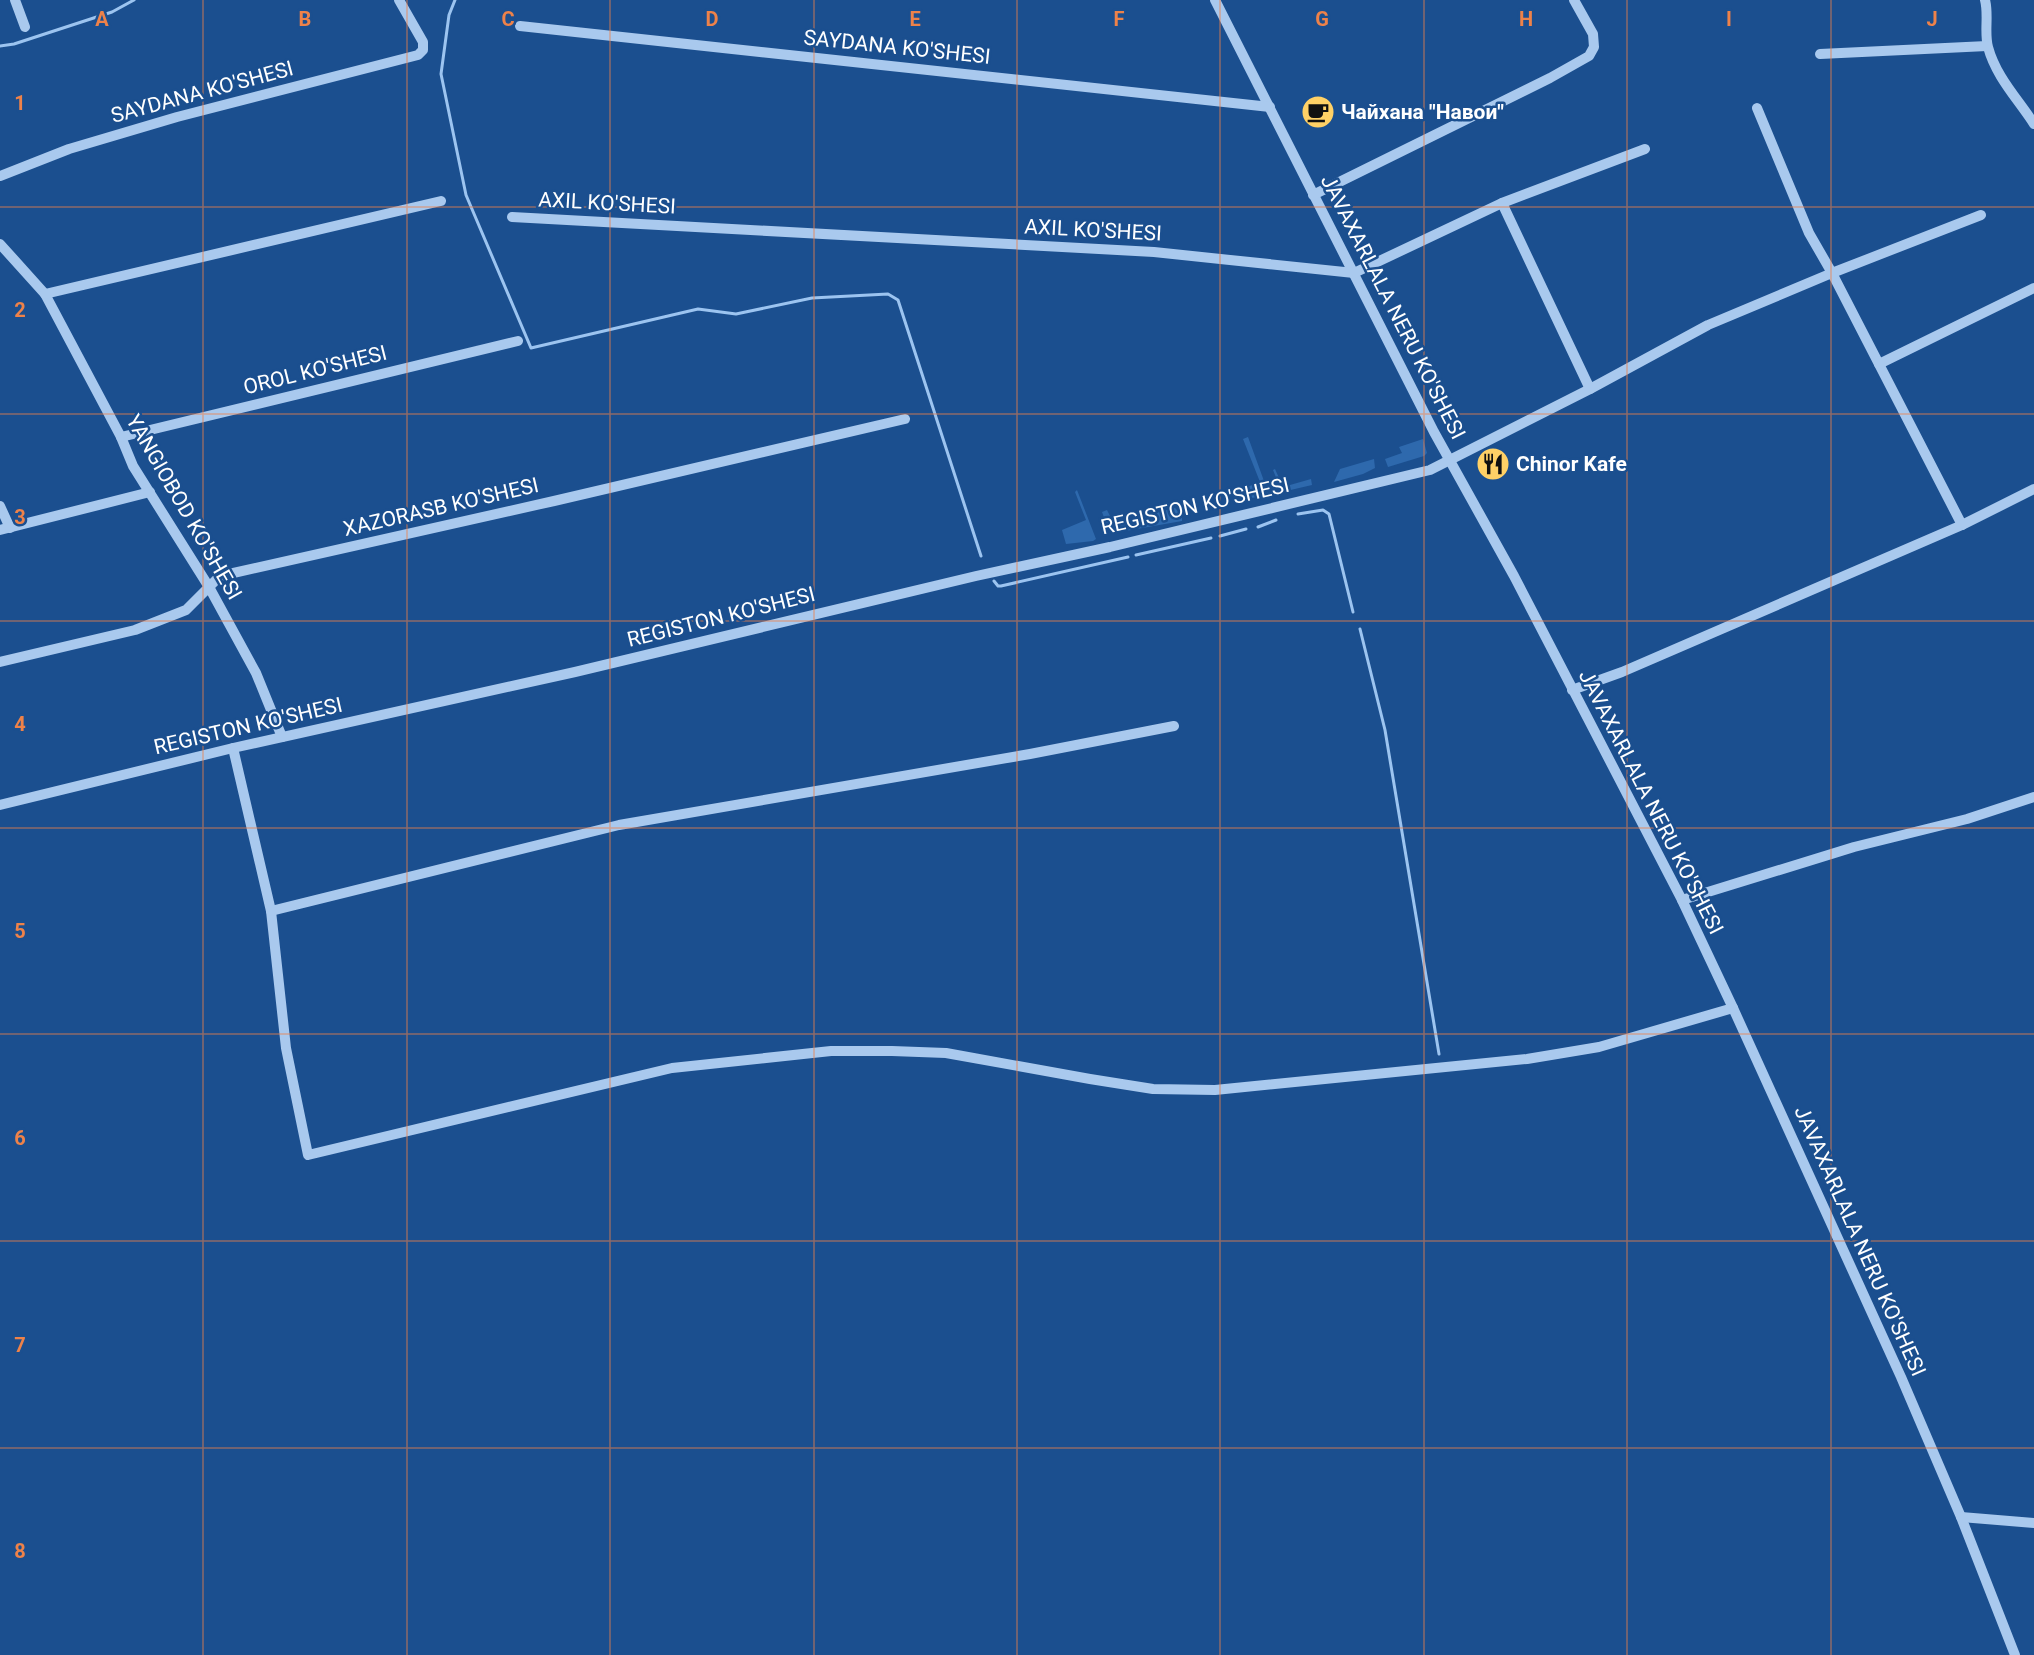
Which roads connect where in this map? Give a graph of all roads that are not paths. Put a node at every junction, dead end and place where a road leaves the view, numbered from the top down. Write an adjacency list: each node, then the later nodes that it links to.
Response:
1 (15, 0): 7 (street)
2 (399, 0): 14 (street, SAYDANA KO'SHESI)
3 (1215, 0): 10 (street, JAVAXARLALA NERU KO'SHESI)
4 (1574, 0): 15 (street)
5 (1985, 0): 8 (street)
6 (520, 26): 10 (street, SAYDANA KO'SHESI)
7 (25, 27)
8 (1987, 46): 9 (street); 12 (street)
9 (1820, 54)
10 (1270, 107): 15 (street, JAVAXARLALA NERU KO'SHESI)
11 (1757, 108): 22 (street)
12 (2034, 124)
13 (1645, 149): 17 (street)
14 (0, 176)
15 (1313, 195): 21 (street, JAVAXARLALA NERU KO'SHESI)
16 (441, 201): 24 (street)
17 (1502, 203): 21 (street); 27 (street)
18 (1981, 215): 22 (street, REGISTON KO'SHESI)
19 (512, 217): 21 (street, AXIL KO'SHESI)
20 (0, 246): 24 (street, YANGIOBOD KO'SHESI)
21 (1354, 273): 30 (street, JAVAXARLALA NERU KO'SHESI)
22 (1832, 273): 26 (street); 27 (street, REGISTON KO'SHESI)
23 (2034, 288): 26 (street)
24 (45, 294): 29 (street, YANGIOBOD KO'SHESI)
25 (518, 341): 29 (street, OROL KO'SHESI)
26 (1879, 364): 34 (street)
27 (1590, 388): 30 (street, REGISTON KO'SHESI)
28 (905, 419): 36 (street, XAZORASB KO'SHESI)
29 (121, 437): 32 (street, YANGIOBOD KO'SHESI)
30 (1450, 460): 38 (street, JAVAXARLALA NERU KO'SHESI); 40 (street, REGISTON KO'SHESI)
31 (2034, 489): 34 (street)
32 (150, 492): 35 (street); 36 (street, YANGIOBOD KO'SHESI)
33 (0, 506): 35 (street)
34 (1962, 525): 38 (street)
35 (5, 529)
36 (209, 587): 37 (street, XAZORASB KO'SHESI); 40 (street, YANGIOBOD KO'SHESI)
37 (0, 662)
38 (1572, 690): 44 (street, JAVAXARLALA NERU KO'SHESI)
39 (1174, 726): 45 (street)
40 (282, 737): 41 (street, REGISTON KO'SHESI)
41 (233, 748): 43 (street, REGISTON KO'SHESI); 45 (street)
42 (2034, 797): 44 (street)
43 (0, 805)
44 (1682, 900): 46 (street, JAVAXARLALA NERU KO'SHESI)
45 (271, 911): 46 (street)
46 (1733, 1008): 47 (street, JAVAXARLALA NERU KO'SHESI)
47 (1960, 1517): 48 (street); 49 (street, JAVAXARLALA NERU KO'SHESI)
48 (2034, 1523)
49 (2015, 1655)

